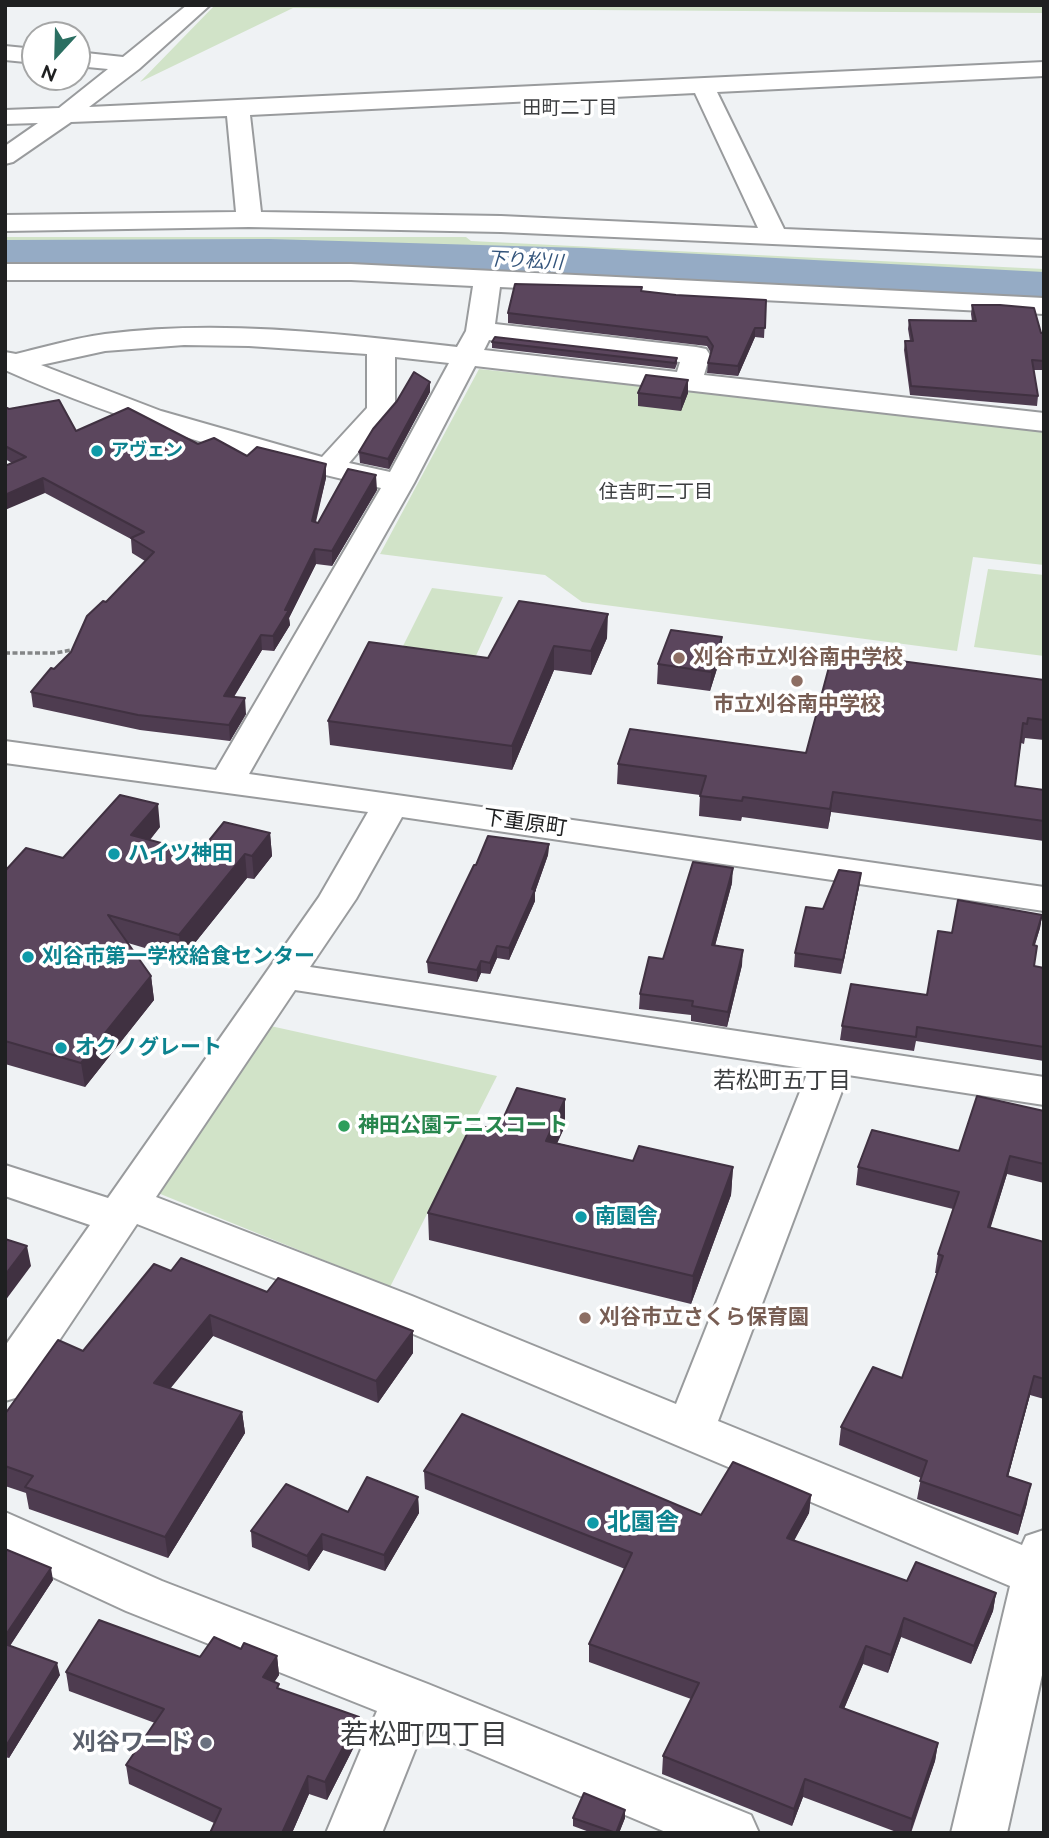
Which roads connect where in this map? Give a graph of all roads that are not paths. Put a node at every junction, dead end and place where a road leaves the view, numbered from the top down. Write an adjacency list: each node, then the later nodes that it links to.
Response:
1 (200, 5): 3 (street)
2 (91, 60): 3 (street)
3 (131, 64): 7 (street)
4 (1044, 69): 5 (street)
5 (702, 85): 6 (street); 12 (street)
6 (238, 111): 7 (street); 10 (street)
7 (65, 115): 8 (street); 9 (street)
8 (5, 117)
9 (5, 157)
10 (249, 219): 11 (street); 12 (street)
11 (5, 223)
12 (775, 236): 13 (street)
13 (1044, 248)
14 (5, 272): 15 (street)
15 (488, 277): 16 (street); 17 (street)
16 (1044, 306)
17 (480, 331): 19 (street); 21 (street)
18 (381, 347): 19 (street); 20 (street); 23 (street)
19 (467, 358): 21 (street); 24 (street)
20 (9, 361): 23 (street)
21 (687, 383): 22 (street)
22 (1044, 422)
23 (328, 468): 24 (street)
24 (399, 483): 26 (street)
25 (5, 752): 26 (street, 下重原町)
26 (227, 782): 27 (street, 下重原町)
27 (391, 804): 28 (street, 下重原町); 29 (street)
28 (1044, 899)
29 (286, 976): 30 (street); 33 (street)
30 (834, 1059): 31 (street); 35 (street)
31 (1044, 1091)
32 (5, 1180): 33 (street)
33 (122, 1211): 34 (street); 35 (street)
34 (5, 1383)
35 (690, 1430): 37 (street)
36 (5, 1532): 38 (street)
37 (1042, 1568): 41 (street)
38 (409, 1700): 39 (street); 40 (street)
39 (354, 1833)
40 (731, 1833)
41 (979, 1833)

